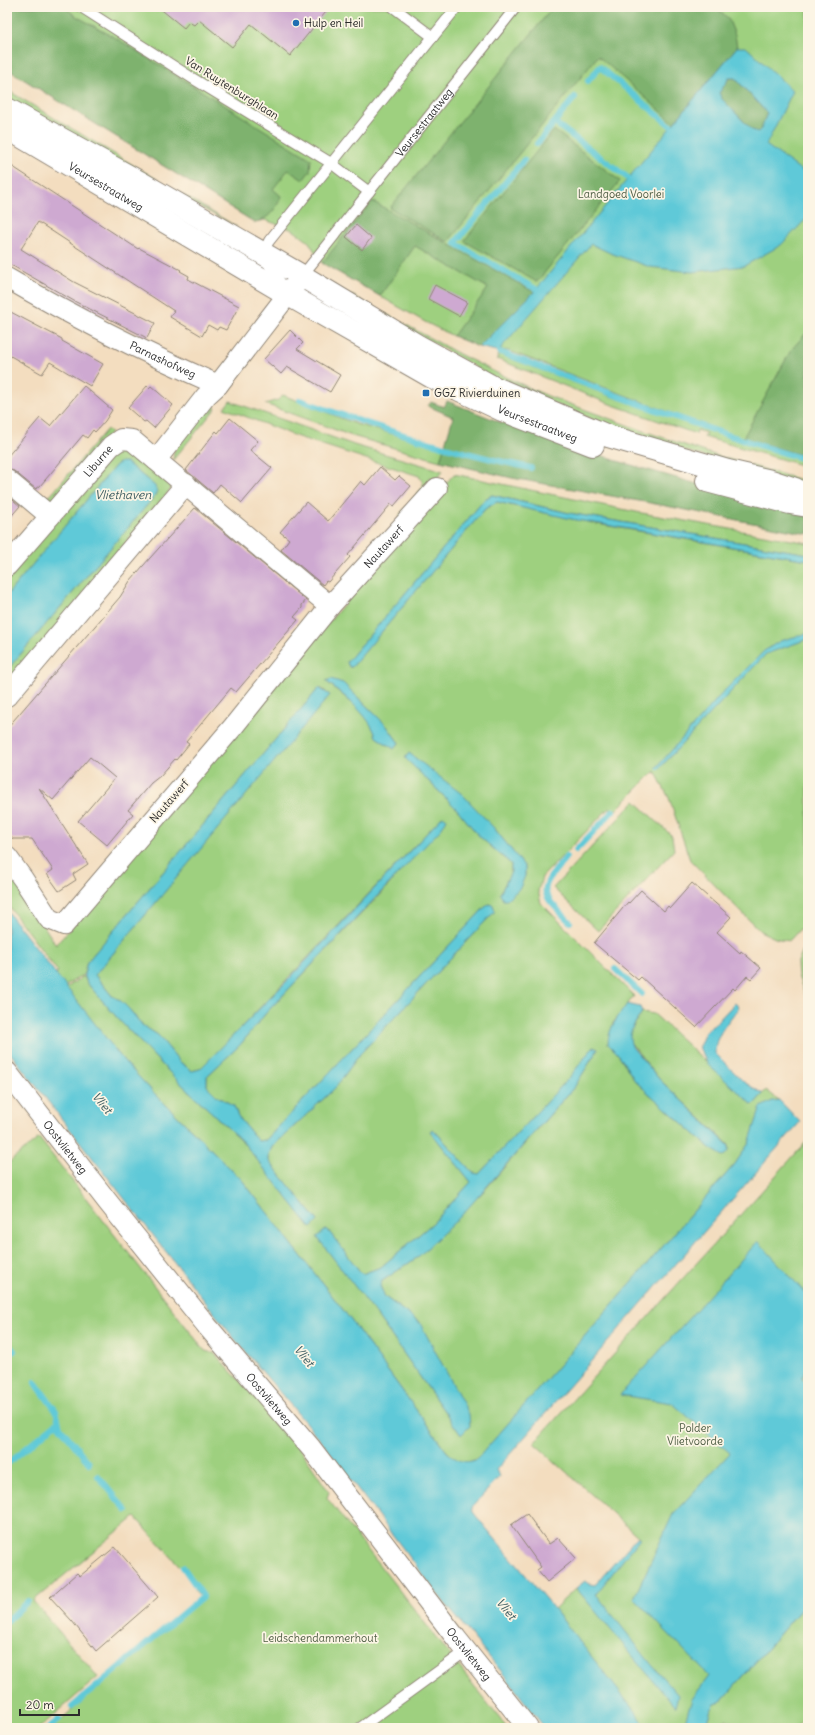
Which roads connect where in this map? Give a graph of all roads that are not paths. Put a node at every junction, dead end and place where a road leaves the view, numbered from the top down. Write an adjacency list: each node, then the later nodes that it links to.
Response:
1 (81, 7): 8 (lane, Van Ruytenburghlaan)
2 (393, 7): 5 (lane)
3 (458, 7): 5 (lane)
4 (516, 7): 9 (lane, Veursestraatweg)
5 (433, 37): 8 (lane)
6 (7, 109): 10 (main road, Veursestraatweg)
7 (7, 128): 13 (main road, Veursestraatweg)
8 (331, 163): 9 (lane, Van Ruytenburghlaan); 10 (lane)
9 (369, 192): 11 (lane, Veursestraatweg)
10 (262, 254): 11 (main road, Veursestraatweg); 13 (lane, Veursestraatweg)
11 (302, 276): 13 (street, Veursestraatweg); 19 (main road, Veursestraatweg)
12 (7, 278): 14 (street, Parnashofweg)
13 (287, 294): 14 (street); 20 (main road, Veursestraatweg)
14 (218, 385): 15 (street)
15 (156, 460): 17 (street); 21 (street, Liburne)
16 (7, 480): 21 (street)
17 (186, 484): 23 (street); 24 (street)
18 (437, 488): 23 (street, Nautawerf)
19 (808, 496)
20 (808, 506)
21 (50, 516): 22 (street, Liburne)
22 (7, 566)
23 (330, 606): 25 (street, Nautawerf)
24 (7, 696)
25 (7, 857)
26 (7, 1072): 27 (street, Oostvlietweg)
27 (466, 1651): 28 (lane); 29 (street, Oostvlietweg)
28 (360, 1728)
29 (528, 1728)

